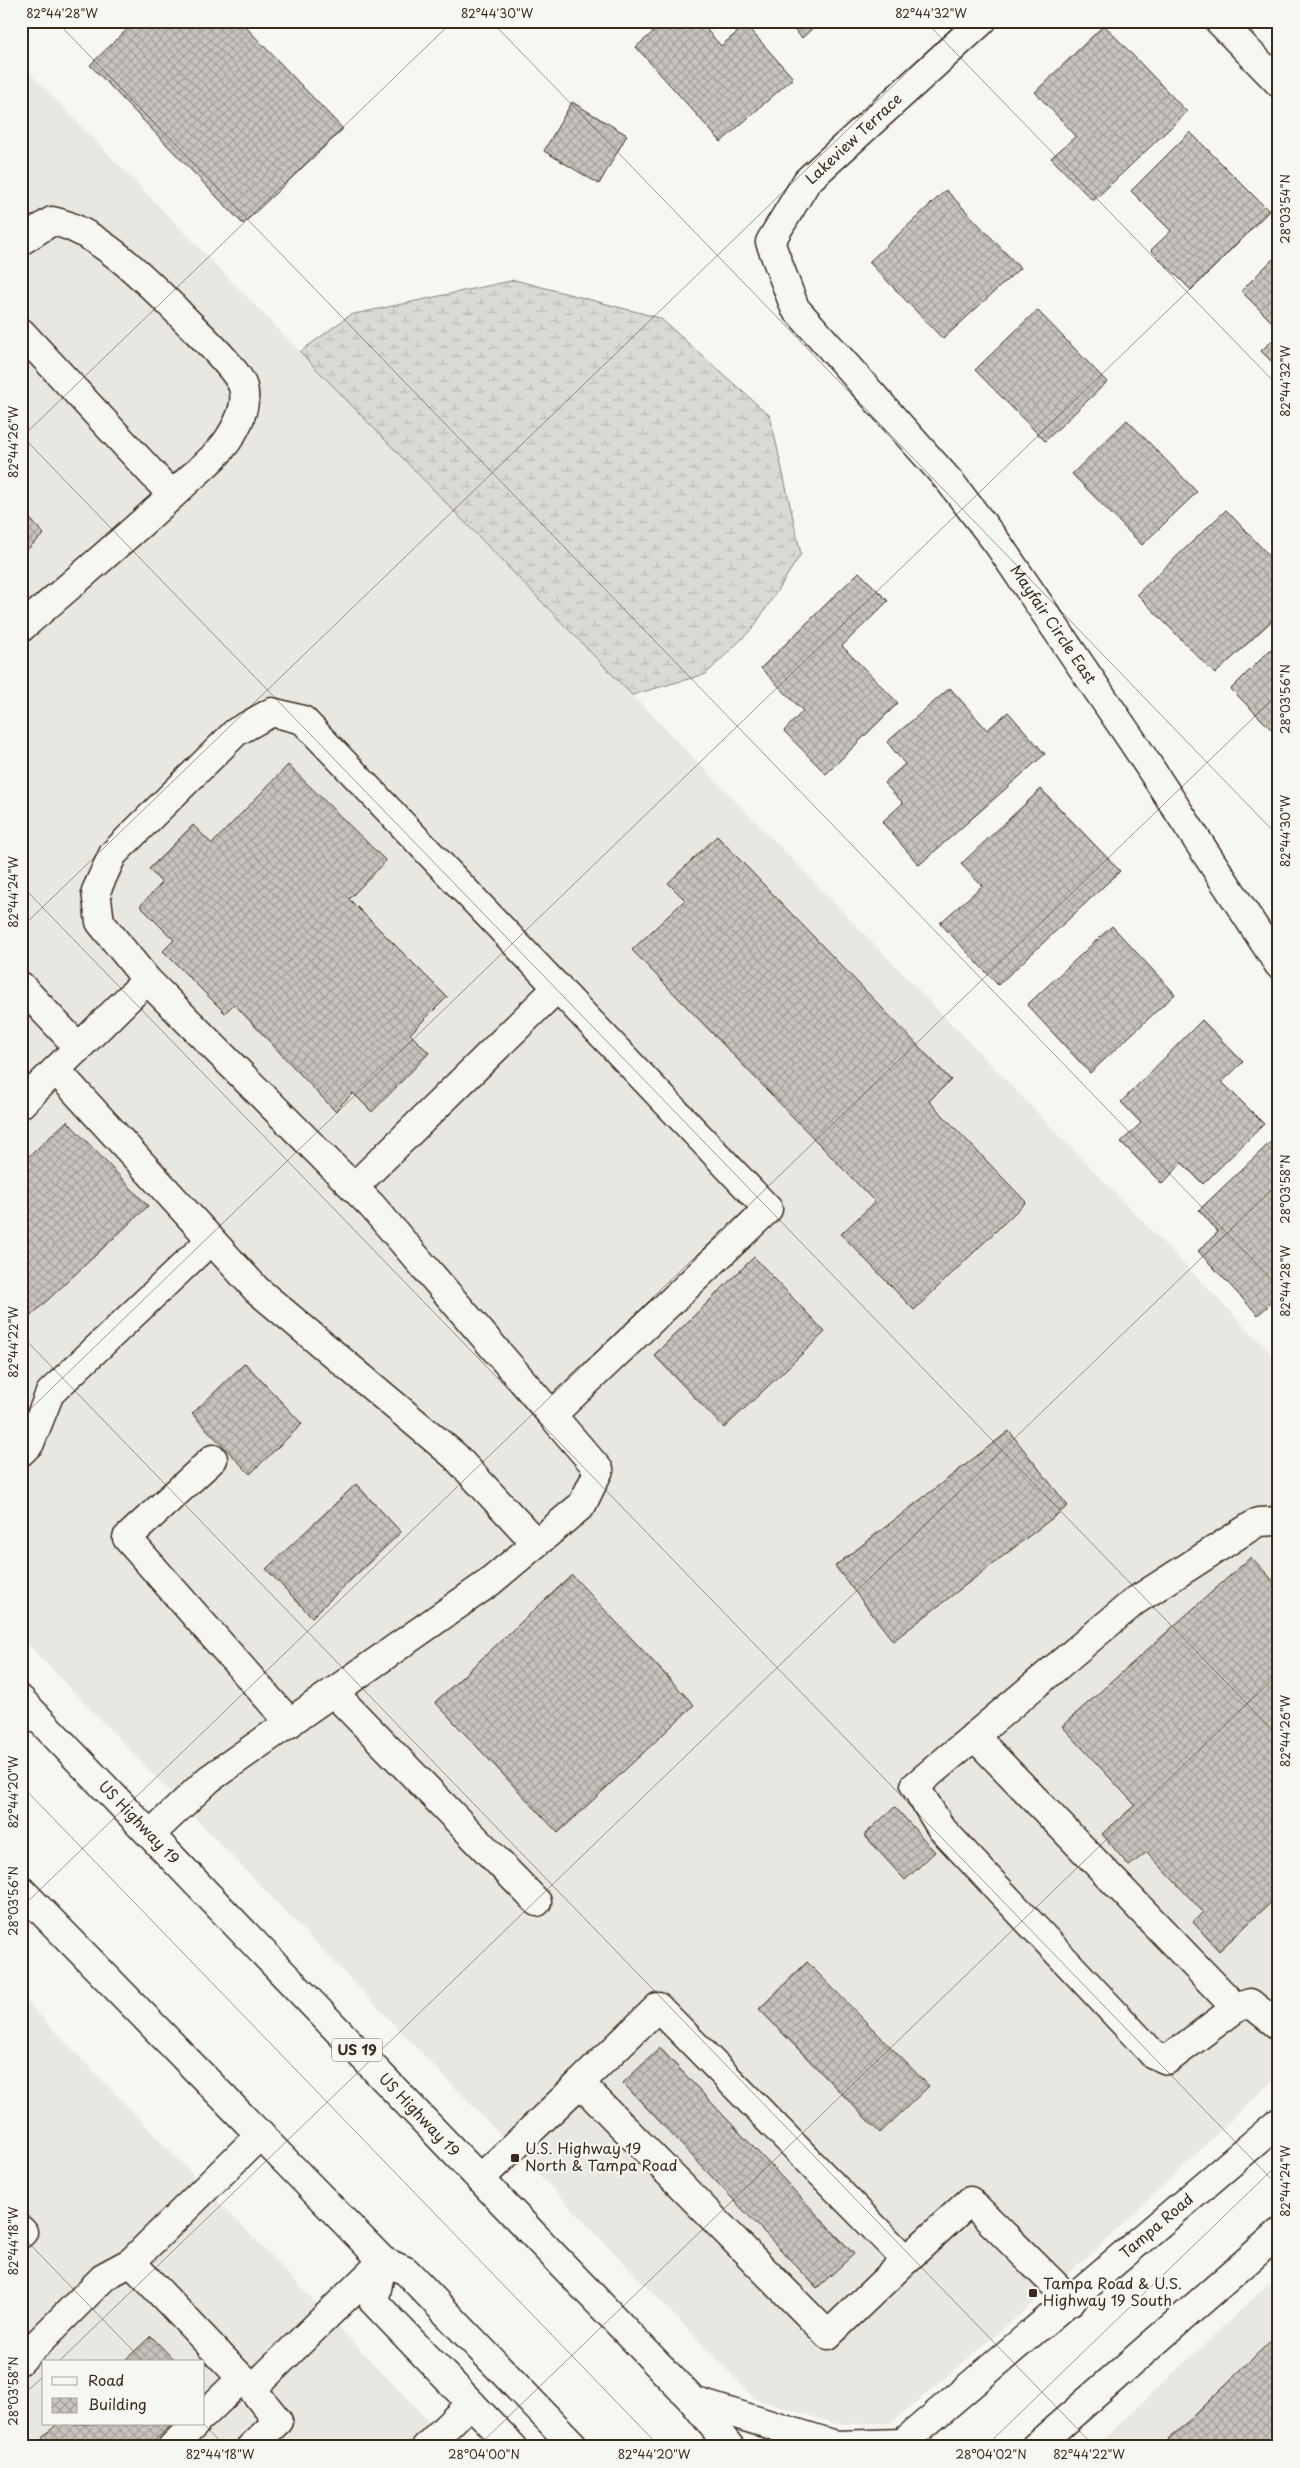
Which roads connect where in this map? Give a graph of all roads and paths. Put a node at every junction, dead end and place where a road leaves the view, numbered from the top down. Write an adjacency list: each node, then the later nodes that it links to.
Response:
1 (982, 21): 5 (main road, Lakeview Terrace)
2 (1219, 21): 3 (main road)
3 (1279, 83)
4 (21, 241): 7 (main road)
5 (795, 308): 9 (main road, Mayfair Circle East)
6 (21, 332): 7 (main road)
7 (172, 495): 8 (main road)
8 (21, 628)
9 (1279, 965)
10 (147, 980): 12 (main road); 13 (main road); 16 (main road)
11 (21, 986): 13 (main road)
12 (558, 987): 16 (main road); 18 (main road)
13 (79, 1048): 14 (main road)
14 (56, 1070): 15 (main road); 17 (main road)
15 (21, 1104)
16 (354, 1187): 18 (main road)
17 (211, 1240): 19 (main road); 22 (main road)
18 (552, 1415): 22 (main road)
19 (24, 1443)
20 (213, 1459): 25 (main road)
21 (1279, 1521): 26 (main road)
22 (536, 1543): 23 (main road)
23 (334, 1692): 25 (main road); 29 (main road)
24 (21, 1700): 27 (main road, US Highway 19 / US 19)
25 (290, 1723): 27 (main road)
26 (974, 1736): 30 (main road); 30 (main road)
27 (151, 1834): 35 (main road, US Highway 19 / US 19)
28 (21, 1890): 34 (main road)
29 (537, 1902)
30 (1236, 2008): 31 (main road)
31 (1279, 2026)
32 (580, 2083): 35 (main road); 37 (main road); 37 (main road)
33 (1279, 2122): 40 (main road, Tampa Road)
34 (261, 2134): 38 (main road); 39 (main road)
35 (480, 2179): 43 (main road, US Highway 19 / US 19)
36 (1279, 2232): 54 (main road)
37 (906, 2260): 40 (main road)
38 (383, 2261): 42 (main road); 44 (main road); 52 (main road)
39 (130, 2262): 41 (main road); 42 (main road)
40 (1071, 2301): 47 (main road, Tampa Road)
41 (21, 2360)
42 (247, 2384): 45 (main road); 49 (main road)
43 (693, 2401): 47 (main road); 53 (main road, US Highway 19 / US 19)
44 (471, 2403): 50 (main road); 51 (main road)
45 (205, 2414)
46 (193, 2426): 48 (main road)
47 (900, 2445)
48 (172, 2447)
49 (251, 2447)
50 (426, 2447)
51 (513, 2447)
52 (575, 2447)
53 (730, 2447)
54 (1035, 2447)

